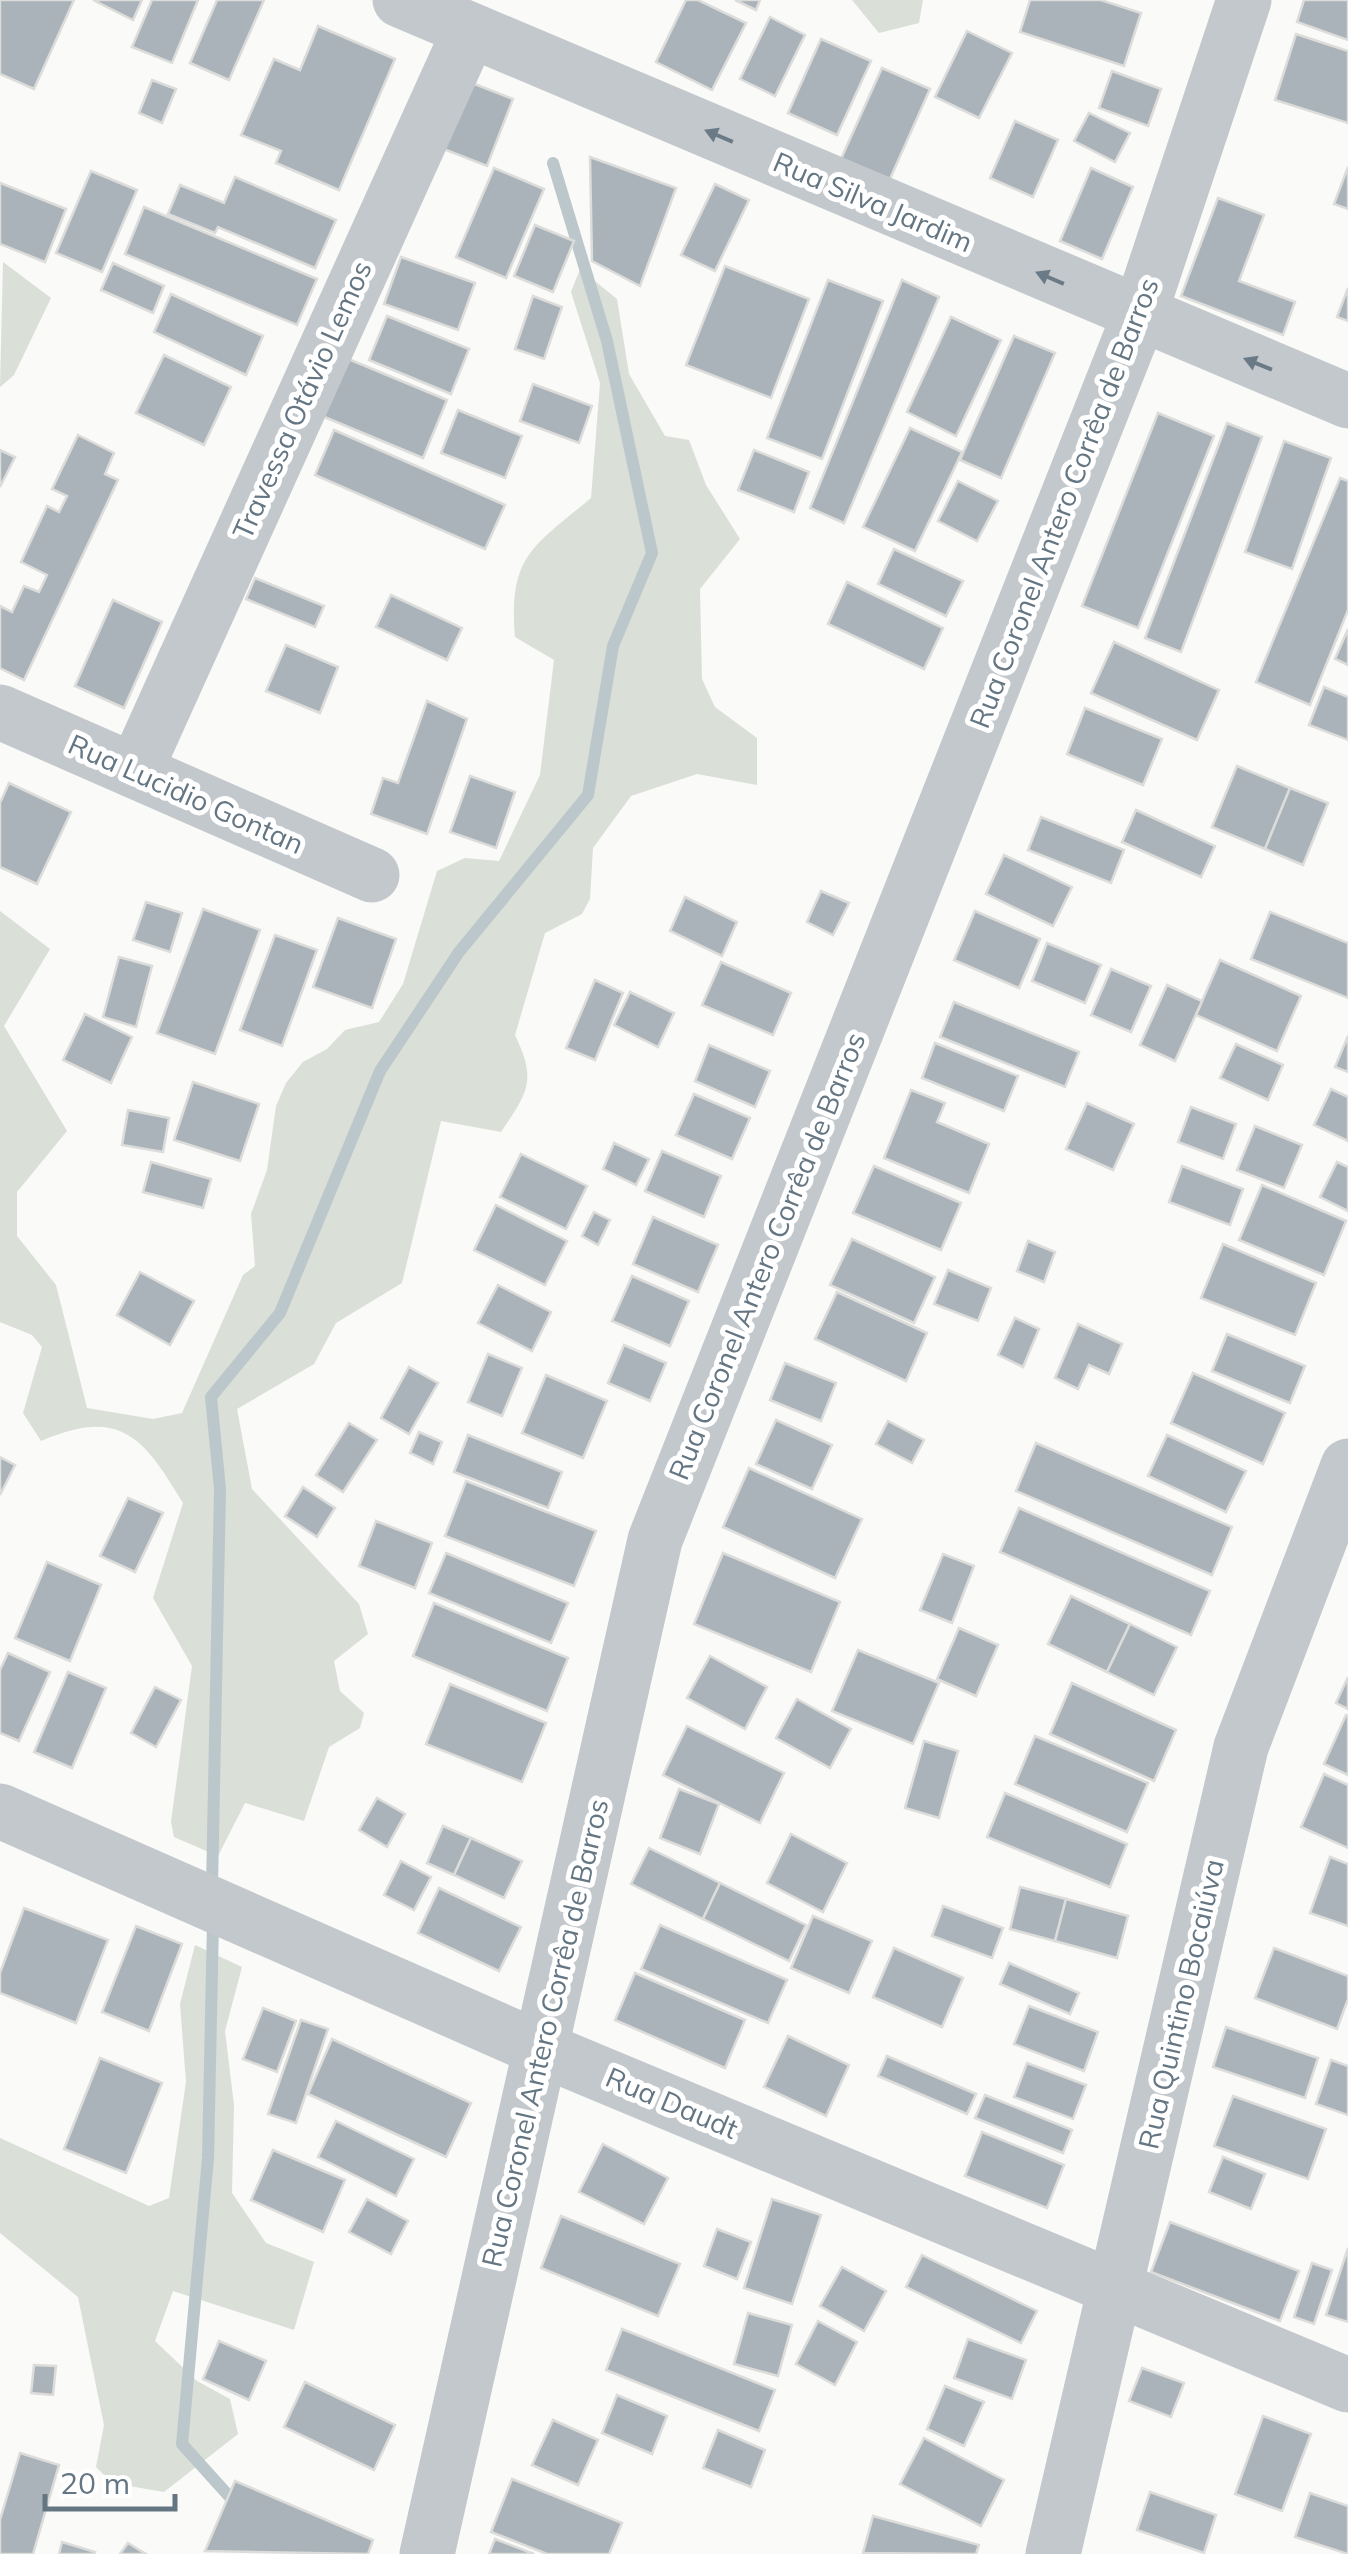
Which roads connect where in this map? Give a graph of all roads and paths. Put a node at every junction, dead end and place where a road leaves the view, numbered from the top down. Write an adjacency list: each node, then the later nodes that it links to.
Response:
1 (400, 0): 3 (street, Rua Silva Jardim)
2 (1244, 0): 4 (street, Rua Coronel Antero Corrêa de Barros)
3 (470, 30): 4 (street, Rua Silva Jardim, one-way to 3); 7 (street, Travessa Otávio Lemos)
4 (1139, 316): 5 (street, Rua Silva Jardim, one-way to 4); 11 (street, Rua Coronel Antero Corrêa de Barros)
5 (1348, 401)
6 (0, 712): 7 (street, Rua Lucidio Gontan)
7 (134, 771): 8 (street, Rua Lucidio Gontan)
8 (372, 875)
9 (1348, 1466): 12 (street, Rua Quintino Bocaiúva)
10 (0, 1810): 11 (street, Rua Daudt)
11 (541, 2049): 12 (street, Rua Daudt); 14 (street, Rua Coronel Antero Corrêa de Barros)
12 (1114, 2288): 13 (street, Rua Daudt); 15 (street, Rua Quintino Bocaiúva)
13 (1348, 2385)
14 (428, 2554)
15 (1052, 2554)

